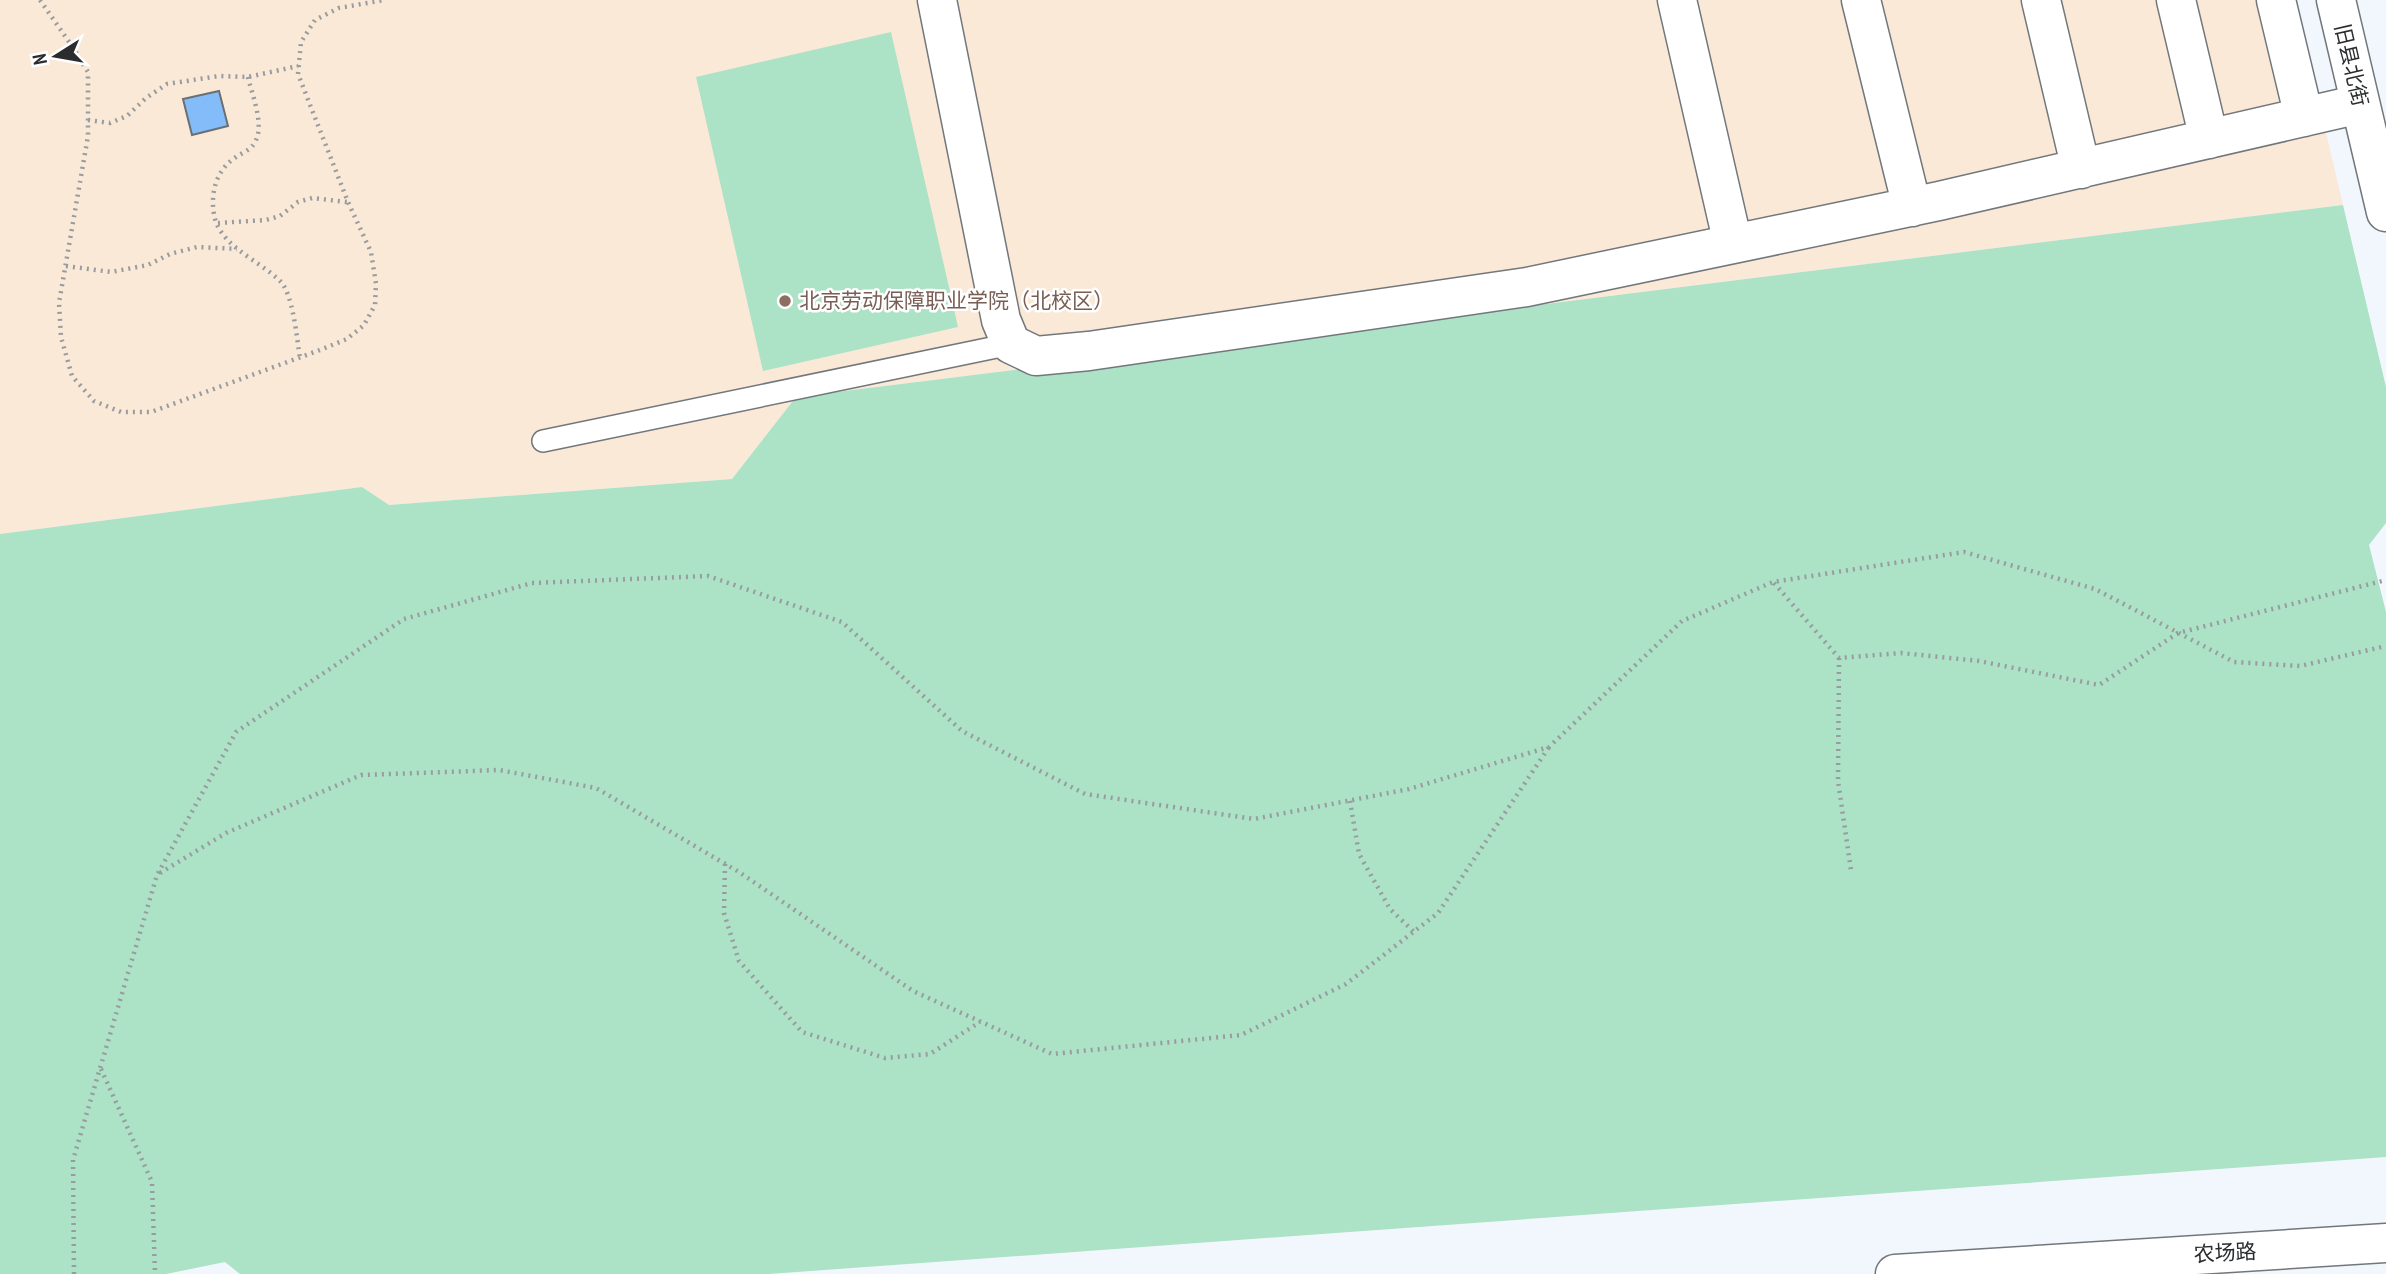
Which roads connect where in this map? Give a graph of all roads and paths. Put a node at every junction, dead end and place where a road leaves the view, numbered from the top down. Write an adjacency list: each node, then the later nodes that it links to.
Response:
1 (40, 0): 14 (path)
2 (384, 0): 10 (path)
3 (937, 0): 24 (street)
4 (1677, 0): 21 (street)
5 (1861, 0): 18 (street)
6 (2041, 0): 16 (street)
7 (2176, 0): 15 (street)
8 (2276, 0): 13 (street)
9 (2336, 0): 12 (street, 旧县北街)
10 (298, 66): 11 (path); 17 (path)
11 (248, 77): 14 (path); 20 (path)
12 (2360, 104): 13 (street); 19 (street, 旧县北街)
13 (2304, 117): 15 (street)
14 (88, 120): 23 (path)
15 (2209, 139): 16 (street)
16 (2081, 169): 18 (street)
17 (348, 202): 20 (path); 25 (path)
18 (1912, 207): 21 (street)
19 (2386, 212)
20 (218, 223): 22 (path)
21 (1733, 244): 24 (street)
22 (238, 248): 23 (path); 25 (path)
23 (66, 266): 25 (path)
24 (1011, 344): 26 (lane)
25 (300, 358)
26 (543, 441)
27 (2386, 580): 29 (path)
28 (1773, 582): 29 (path); 31 (path); 32 (path)
29 (2178, 633): 30 (path); 31 (path)
30 (2386, 646)
31 (1839, 658): 35 (path)
32 (1549, 747): 33 (path); 37 (path)
33 (1350, 801): 36 (path); 37 (path)
34 (725, 864): 36 (path); 38 (path); 38 (path)
35 (1851, 870)
36 (158, 874): 39 (path)
37 (1414, 932): 38 (path)
38 (980, 1021)
39 (100, 1068): 42 (path); 43 (path)
40 (2386, 1243): 41 (street, 农场路)
41 (2054, 1268): 44 (street, 农场路)
42 (74, 1274)
43 (155, 1274)
44 (1895, 1274)

